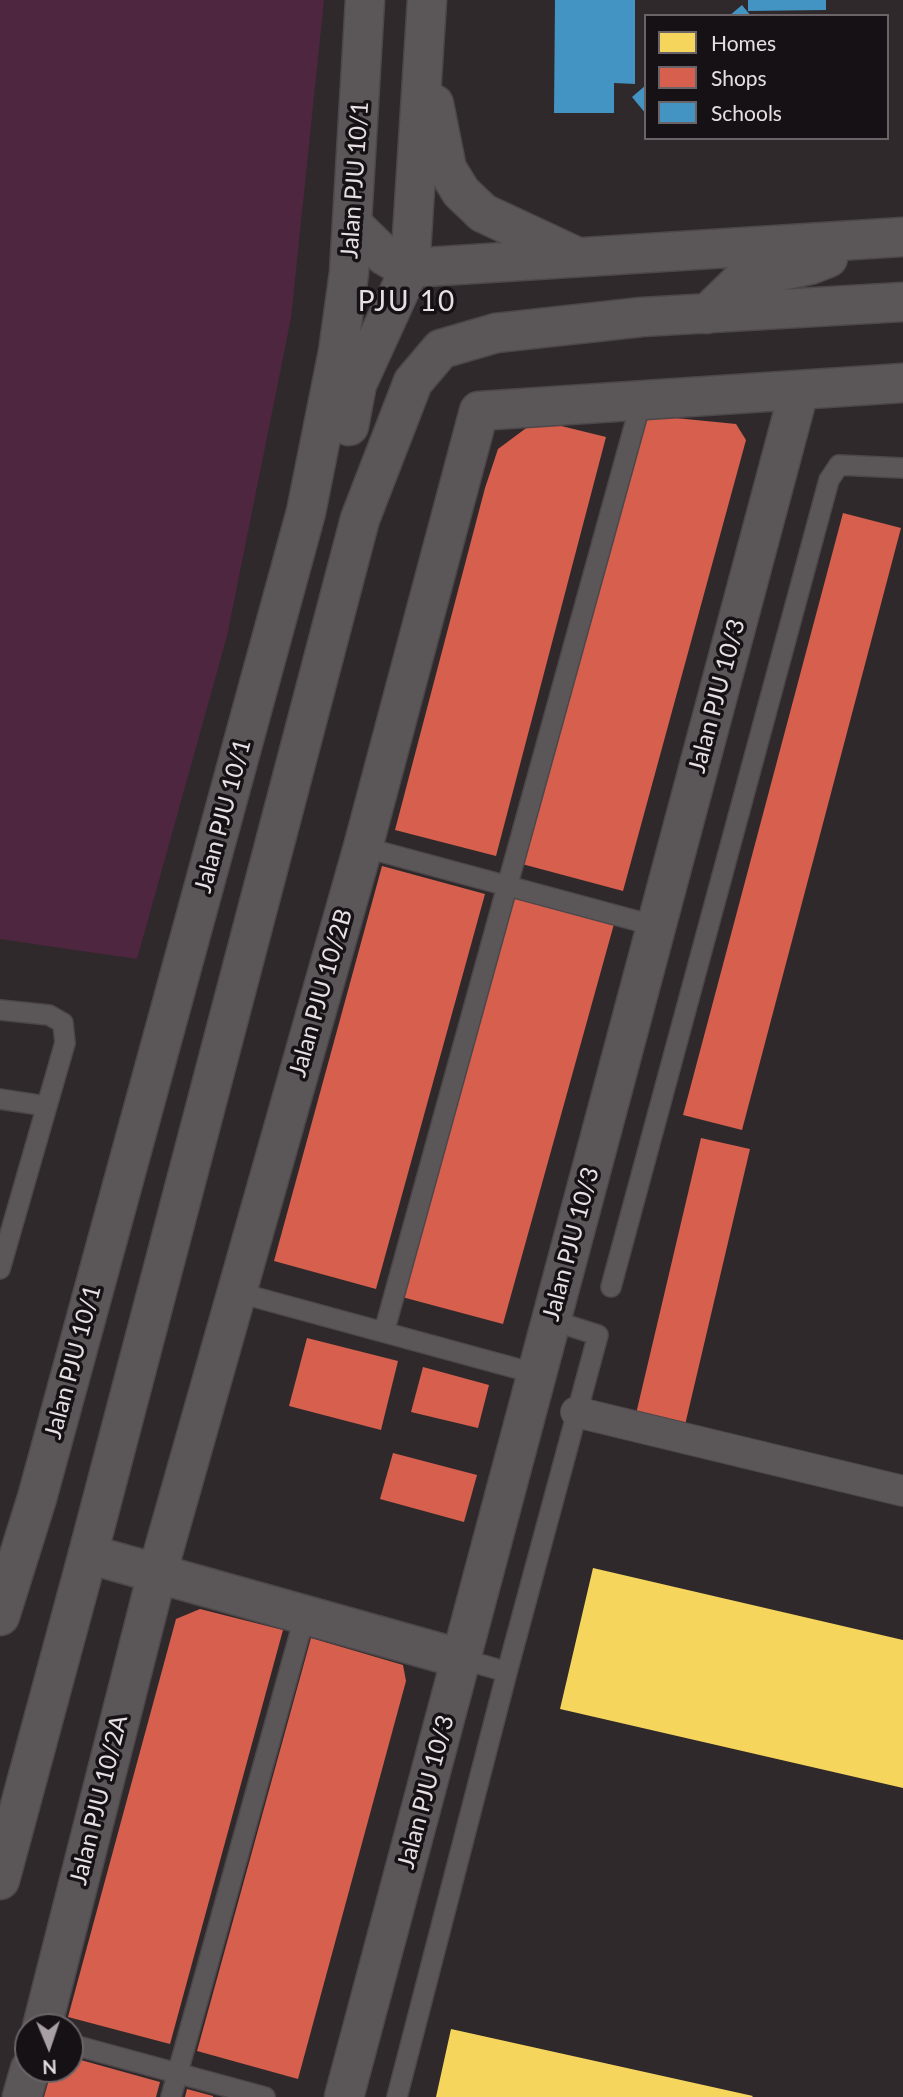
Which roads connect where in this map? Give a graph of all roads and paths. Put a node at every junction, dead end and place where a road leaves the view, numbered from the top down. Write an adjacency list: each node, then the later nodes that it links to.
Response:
1 (365, 0): 4 (street, Jalan PJU 10/1)
2 (427, 0): 3 (street)
3 (424, 52): 6 (street); 7 (street)
4 (353, 225): 7 (street); 14 (street, Jalan PJU 10/1)
5 (889, 238): 6 (street); 9 (street)
6 (578, 257): 7 (street)
7 (410, 268): 14 (street)
8 (903, 302): 9 (street)
9 (707, 314): 29 (street)
10 (903, 383): 11 (street)
11 (799, 391): 12 (street); 17 (street, Jalan PJU 10/3)
12 (640, 402): 15 (street, Jalan PJU 10/2B); 16 (lane)
13 (903, 468): 22 (lane)
14 (306, 512): 32 (street, Jalan PJU 10/1)
15 (363, 847): 16 (lane); 23 (street, Jalan PJU 10/2B)
16 (507, 886): 17 (lane); 25 (lane)
17 (656, 926): 24 (street, Jalan PJU 10/3)
18 (0, 1010): 20 (lane)
19 (0, 1099): 20 (lane)
20 (46, 1106): 21 (lane)
21 (0, 1269)
22 (611, 1287)
23 (236, 1292): 25 (lane); 30 (street, Jalan PJU 10/2B)
24 (551, 1320): 26 (street, Jalan PJU 10/3); 27 (lane)
25 (384, 1332): 26 (lane)
26 (537, 1374): 33 (street, Jalan PJU 10/3)
27 (576, 1412): 28 (street); 34 (lane)
28 (903, 1491)
29 (88, 1554): 30 (street); 35 (street)
30 (157, 1574): 31 (street); 36 (street, Jalan PJU 10/2A)
31 (305, 1615): 33 (street); 38 (lane)
32 (0, 1616)
33 (462, 1659): 34 (lane); 41 (street, Jalan PJU 10/3)
34 (507, 1672): 42 (lane)
35 (0, 1880)
36 (46, 2013)
37 (84, 2049): 38 (lane)
38 (178, 2073): 39 (lane); 40 (lane)
39 (172, 2097)
40 (265, 2097)
41 (344, 2097)
42 (397, 2097)

